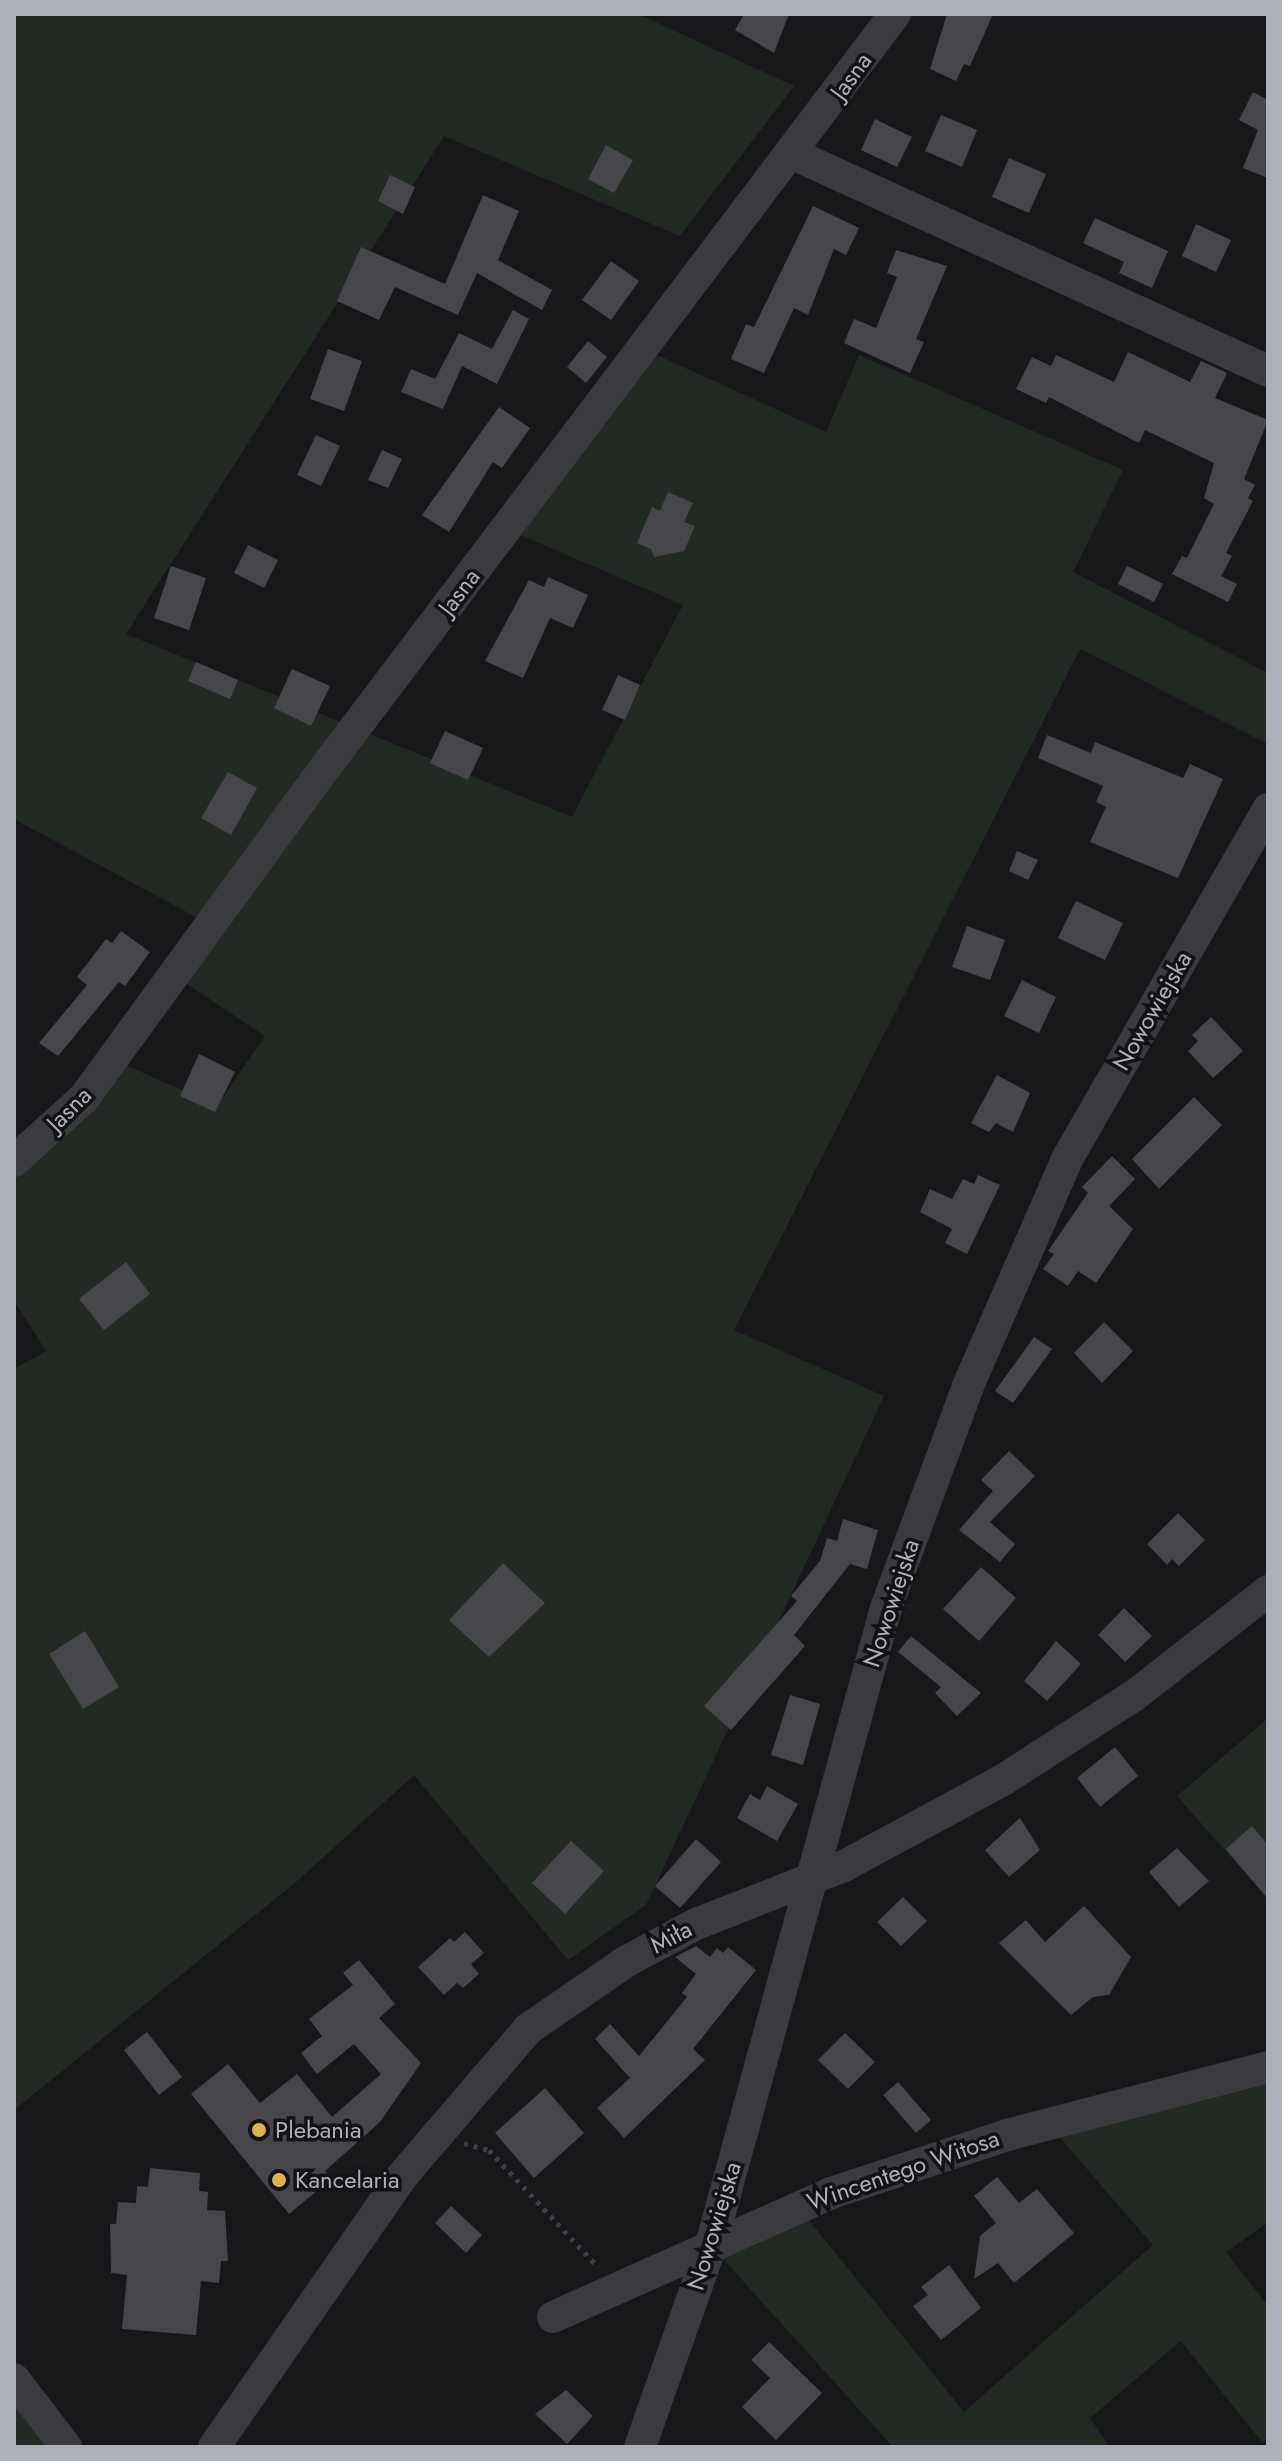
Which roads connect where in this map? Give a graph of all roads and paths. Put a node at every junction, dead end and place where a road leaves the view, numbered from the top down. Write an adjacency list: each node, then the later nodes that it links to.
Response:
1 (895, 14): 2 (street, Jasna)
2 (793, 154): 3 (street); 5 (street, Jasna)
3 (1268, 371)
4 (1268, 809): 7 (street, Nowowiejska)
5 (14, 1161)
6 (1268, 1591): 7 (street, Miła)
7 (813, 1875): 9 (street, Miła); 10 (street, Nowowiejska)
8 (1268, 2067): 10 (street, Wincentego Witosa)
9 (438, 2135): 11 (path); 15 (street, Miła)
10 (711, 2245): 11 (street, Wincentego Witosa); 16 (street, Nowowiejska)
11 (622, 2285): 12 (street, Wincentego Witosa)
12 (553, 2317)
13 (14, 2379): 14 (street)
14 (66, 2447)
15 (214, 2447)
16 (640, 2447)

